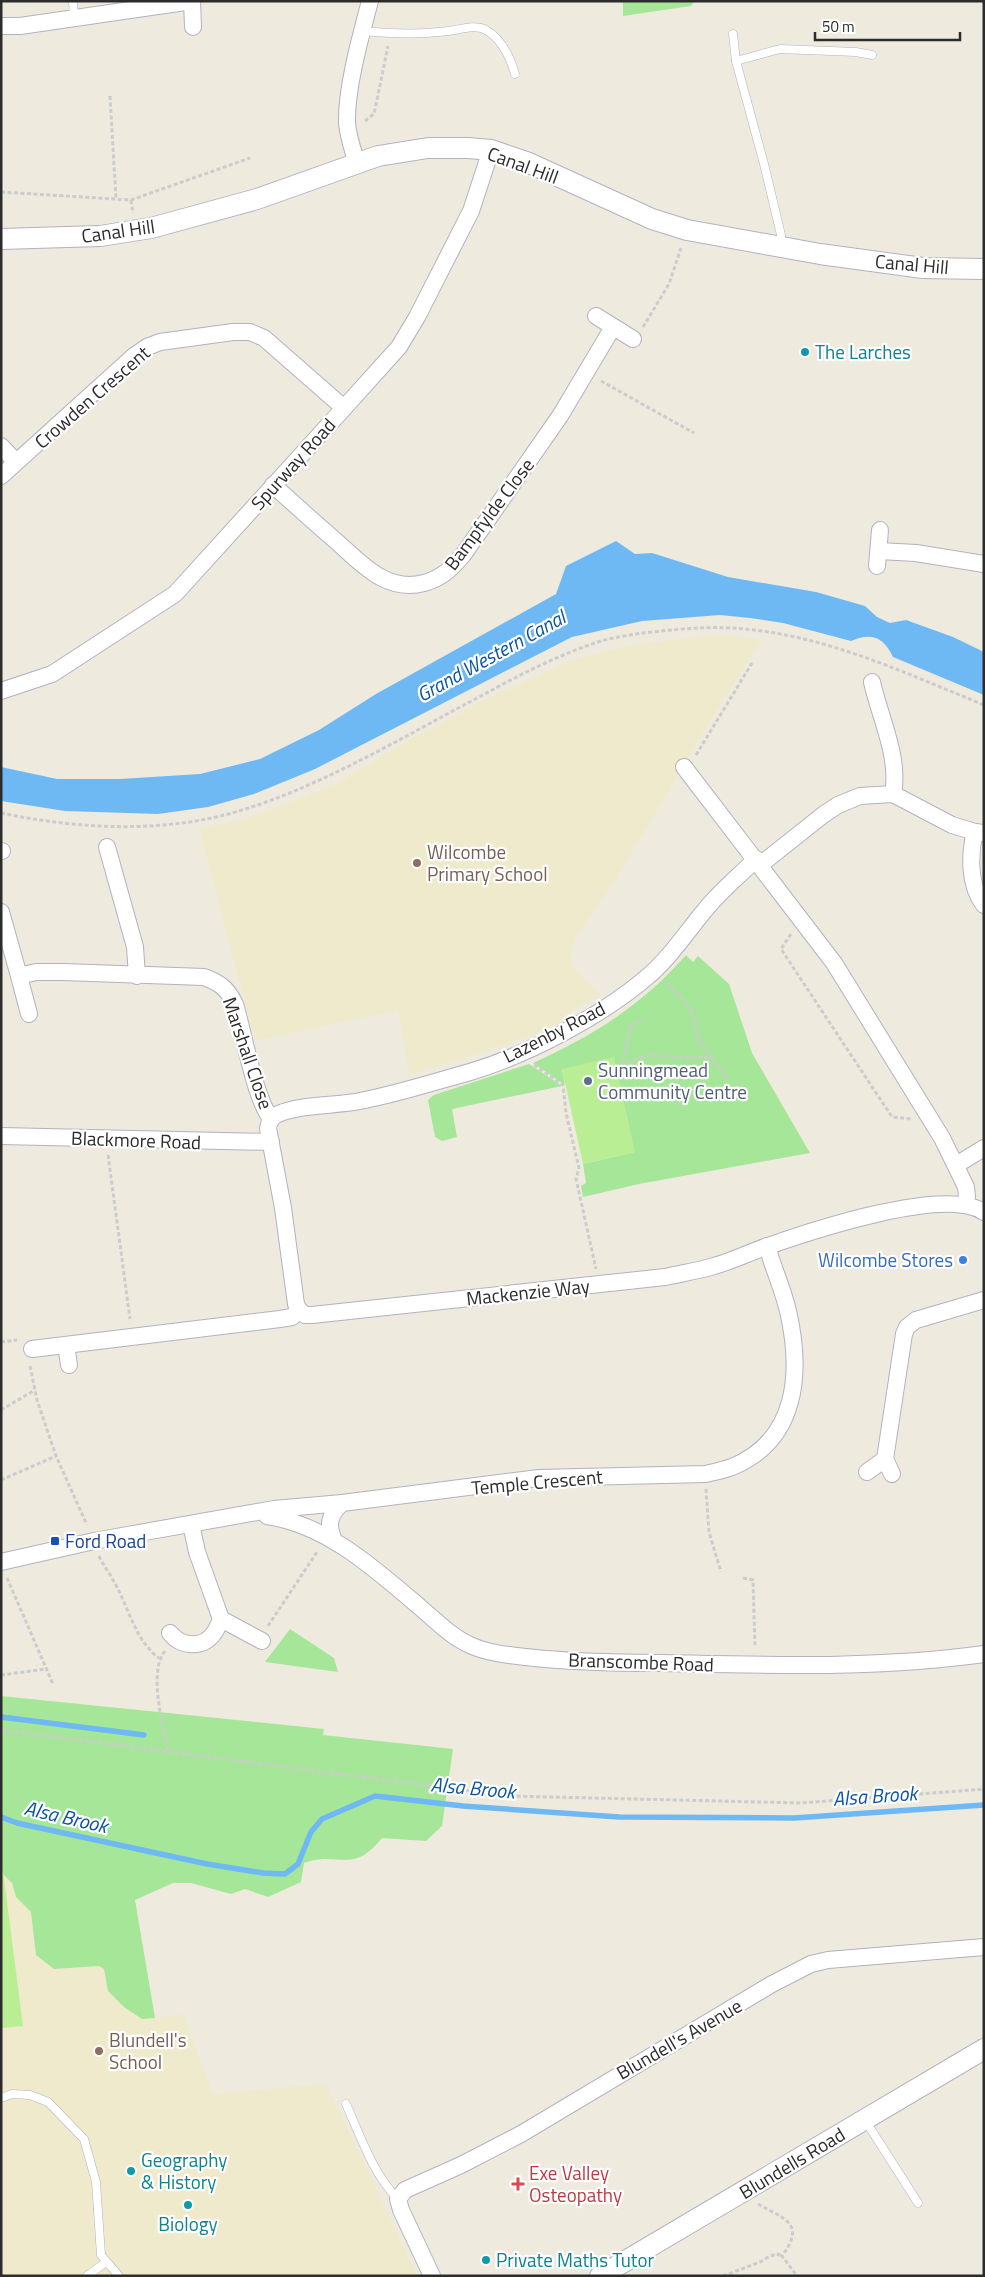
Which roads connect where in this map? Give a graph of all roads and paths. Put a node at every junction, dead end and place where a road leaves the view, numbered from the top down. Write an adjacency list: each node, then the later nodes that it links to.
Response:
1 (73, 1): 4 (lane)
2 (192, 1): 4 (street); 6 (street)
3 (370, 1): 7 (street)
4 (74, 18): 5 (street)
5 (1, 26)
6 (194, 27)
7 (362, 31): 12 (lane); 14 (street)
8 (733, 34): 11 (lane)
9 (388, 44): 14 (path)
10 (872, 55): 11 (lane)
11 (736, 61): 24 (lane)
12 (515, 74)
13 (110, 96): 19 (path)
14 (347, 122): 17 (street)
15 (491, 150): 17 (street, Canal Hill); 22 (street, Canal Hill); 30 (street, Spurway Road)
16 (250, 158): 20 (path)
17 (357, 164): 23 (street, Canal Hill)
18 (1, 192): 19 (path)
19 (116, 199): 20 (path)
20 (131, 200): 21 (path)
21 (133, 214)
22 (687, 230): 24 (street, Canal Hill); 28 (path)
23 (1, 239)
24 (780, 248): 25 (street, Canal Hill)
25 (984, 269)
26 (596, 316): 27 (street)
27 (613, 327): 28 (street); 29 (street, Bampfylde Close)
28 (633, 338)
29 (587, 372): 31 (path); 35 (street, Bampfylde Close)
30 (344, 408): 33 (street, Crowden Crescent); 35 (street, Spurway Road)
31 (694, 433)
32 (1, 446): 33 (street)
33 (16, 462): 34 (street, Crowden Crescent)
34 (1, 476)
35 (274, 484): 40 (street, Spurway Road)
36 (880, 530): 37 (street)
37 (984, 564)
38 (752, 664): 42 (path)
39 (872, 682): 43 (street)
40 (1, 691)
41 (984, 704): 44 (path)
42 (685, 770): 47 (street)
43 (893, 794): 45 (street); 47 (street, Lazenby Road)
44 (1, 813)
45 (979, 833): 48 (street)
46 (107, 847): 53 (street)
47 (758, 862): 50 (street); 51 (street, Lazenby Road)
48 (984, 905)
49 (1, 912): 52 (street)
50 (801, 918): 59 (street); 59 (path)
51 (654, 970): 56 (street, Lazenby Road); 57 (path)
52 (19, 976): 53 (street, Marshall Close); 54 (street)
53 (137, 976): 60 (street, Marshall Close)
54 (29, 1014)
55 (641, 1021): 57 (path)
56 (524, 1051): 60 (street, Lazenby Road); 69 (path)
57 (709, 1056): 58 (path)
58 (728, 1080)
59 (928, 1116): 65 (street)
60 (271, 1119): 63 (street)
61 (1, 1136): 62 (street, Blackmore Road)
62 (109, 1139): 63 (street, Blackmore Road); 72 (path)
63 (271, 1142): 71 (street)
64 (984, 1148): 65 (street)
65 (956, 1165): 66 (street)
66 (964, 1205): 67 (street, Mackenzie Way); 68 (street, Mackenzie Way)
67 (984, 1212)
68 (767, 1246): 69 (street, Mackenzie Way); 80 (street, Temple Crescent)
69 (599, 1284): 71 (street, Mackenzie Way)
70 (984, 1300): 79 (street)
71 (299, 1310): 72 (street)
72 (133, 1337): 73 (street)
73 (66, 1344): 74 (street); 75 (street)
74 (32, 1349): 76 (path)
75 (68, 1365)
76 (35, 1390): 77 (path); 78 (path)
77 (1, 1410)
78 (56, 1456): 81 (path); 86 (path)
79 (866, 1472)
80 (706, 1474): 82 (street, Temple Crescent); 88 (path)
81 (1, 1480)
82 (342, 1503): 83 (street, Temple Crescent); 85 (street)
83 (253, 1514): 84 (street, Temple Crescent); 85 (street, Branscombe Road)
84 (191, 1524): 86 (street, Temple Crescent); 90 (street)
85 (330, 1539): 92 (path); 95 (street, Branscombe Road)
86 (94, 1541): 87 (street); 94 (path)
87 (2, 1562): 96 (path)
88 (721, 1572)
89 (742, 1578): 95 (path)
90 (221, 1619): 91 (street); 92 (street)
91 (173, 1636): 94 (path)
92 (260, 1640)
93 (984, 1654): 95 (street, Branscombe Road)
94 (159, 1658): 100 (path)
95 (755, 1665)
96 (46, 1669): 97 (path); 98 (path)
97 (1, 1675)
98 (53, 1684)
99 (1, 1730): 100 (path)
100 (168, 1750): 101 (path)
101 (984, 1789)
102 (984, 1947): 108 (street, Blundell's Avenue)
103 (984, 2049): 106 (street, Blundells Road)
104 (1, 2098): 111 (lane)
105 (346, 2104): 108 (lane)
106 (865, 2120): 107 (street, Blundells Road); 109 (lane)
107 (747, 2190): 110 (path); 115 (street, Blundells Road)
108 (398, 2199): 114 (street)
109 (918, 2203)
110 (782, 2256): 116 (path); 117 (path)
111 (106, 2262): 112 (lane); 113 (lane)
112 (87, 2276)
113 (119, 2276)
114 (432, 2276)
115 (600, 2276)
116 (723, 2276)
117 (797, 2276)

